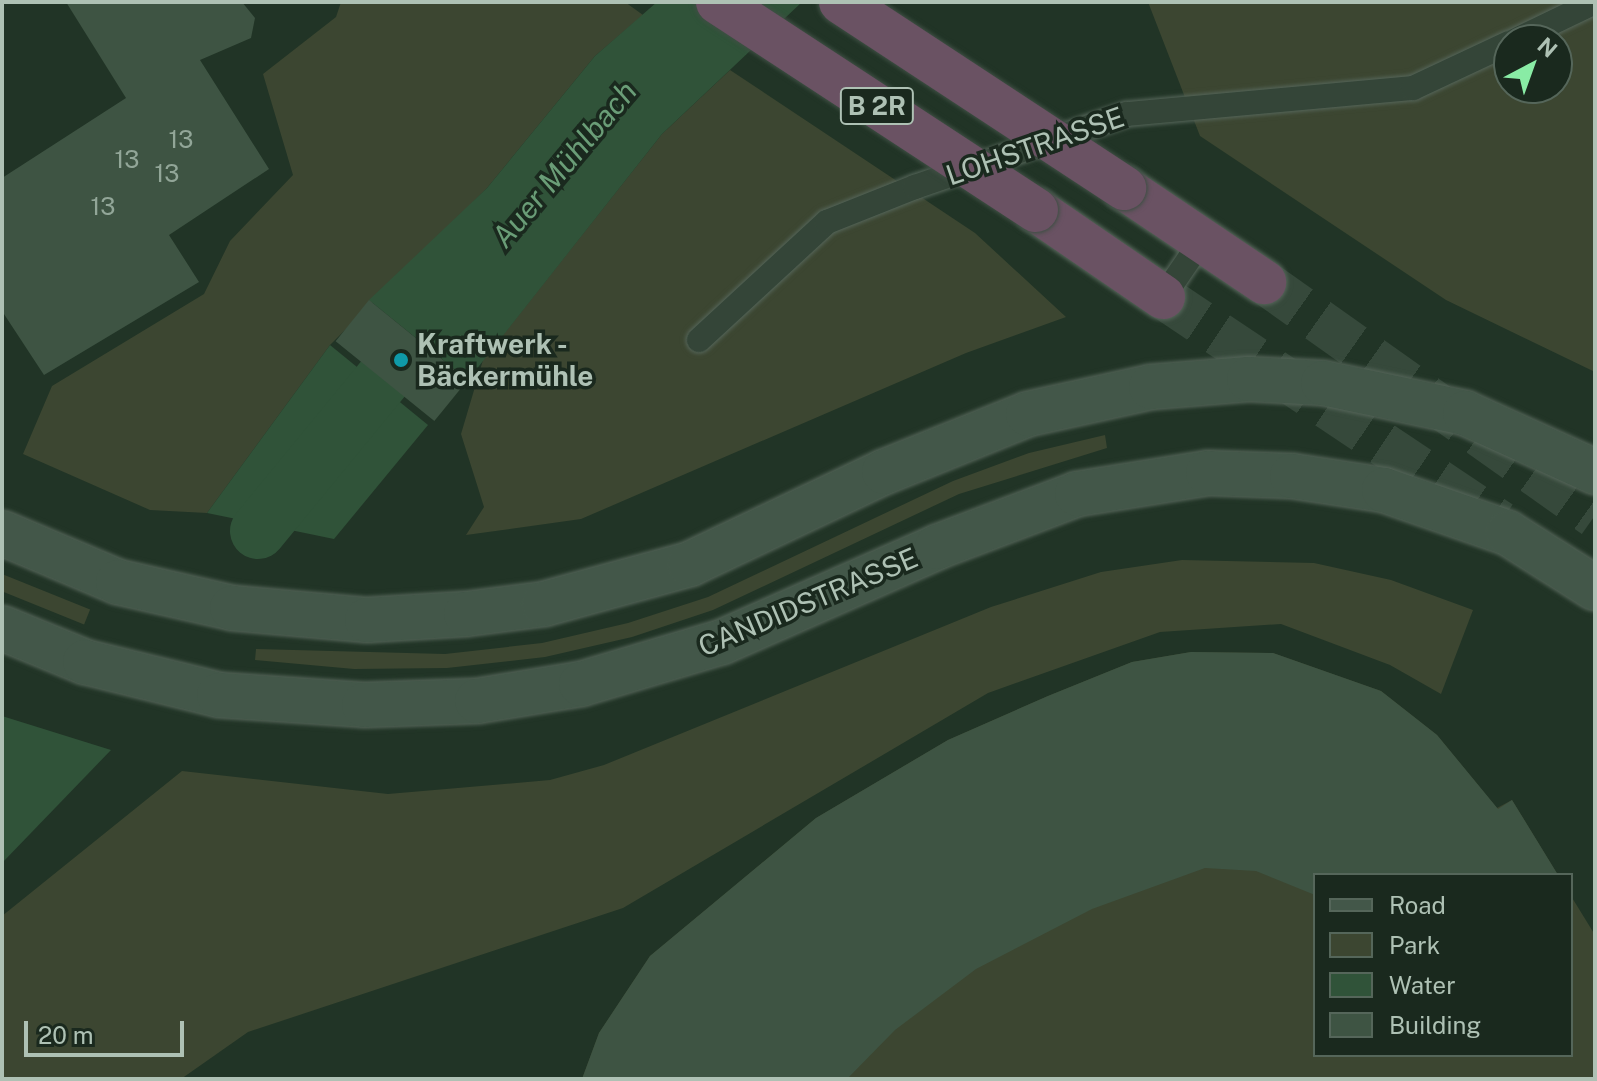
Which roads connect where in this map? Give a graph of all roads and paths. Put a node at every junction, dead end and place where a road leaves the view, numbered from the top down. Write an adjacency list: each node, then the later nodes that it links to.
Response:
1 (718, 2): 8 (highway, B 2R, bridge)
2 (841, 2): 6 (highway, B 2R, bridge)
3 (1595, 2): 4 (lane)
4 (1549, 24)
5 (1493, 50): 9 (lane, LOHSTRASSE)
6 (1202, 240): 7 (highway, B 2R); 8 (lane)
7 (1264, 282)
8 (1163, 297)
9 (699, 340)
10 (1595, 472): 11 (main road)
11 (2, 533)
12 (1595, 588): 13 (main road, CANDIDSTRASSE)
13 (2, 628)

